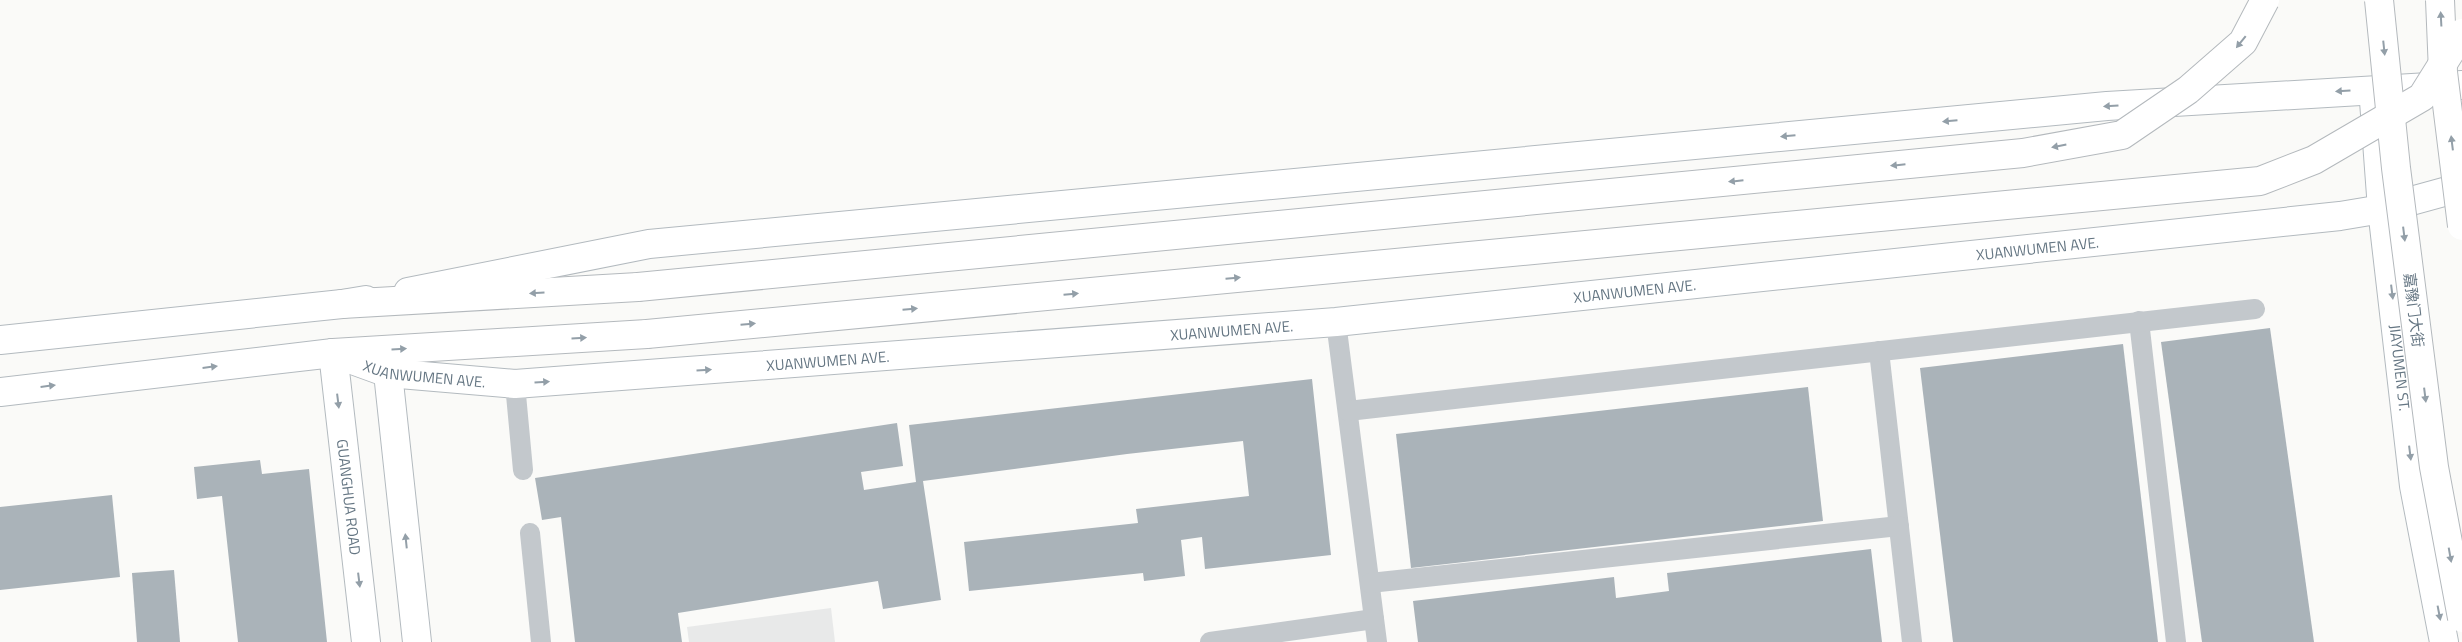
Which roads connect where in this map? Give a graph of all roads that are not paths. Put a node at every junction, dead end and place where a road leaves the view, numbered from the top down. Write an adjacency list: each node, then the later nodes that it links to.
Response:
1 (2265, 0): 10 (main road, one-way to 10, bridge)
2 (2379, 0): 25 (main road, 嘉豫门大街, one-way to 25, bridge)
3 (2440, 0): 9 (main road, one-way to 3, bridge)
4 (2462, 32): 16 (main road, one-way to 4, bridge)
5 (2462, 85): 6 (main road)
6 (2373, 89): 8 (main road, JIAYUMEN ST.); 10 (main road, one-way to 10)
7 (2462, 187): 8 (main road, XUANWUMEN AVE.)
8 (2382, 209): 13 (main road, XUANWUMEN AVE.); 34 (main road, JIAYUMEN ST., one-way to 34)
9 (2462, 226)
10 (342, 304): 14 (main road)
11 (2255, 308): 12 (lane)
12 (2139, 321): 15 (lane); 33 (lane)
13 (1336, 322): 18 (main road, XUANWUMEN AVE., one-way to 13); 20 (lane)
14 (0, 340)
15 (1879, 351): 20 (lane); 22 (lane)
16 (333, 353): 17 (main road, XUANWUMEN AVE.); 19 (main road, XUANWUMEN AVE., one-way to 16); 27 (main road, GUANGHUA ROAD, one-way to 27)
17 (388, 373): 18 (main road, XUANWUMEN AVE.); 28 (main road, one-way to 17)
18 (516, 384): 21 (lane)
19 (0, 392)
20 (1348, 411): 24 (lane)
21 (523, 470)
22 (1899, 526): 24 (lane); 32 (lane)
23 (530, 533): 29 (lane)
24 (1370, 583): 26 (lane)
25 (2462, 618)
26 (1374, 619): 30 (lane); 31 (lane)
27 (366, 642)
28 (417, 642)
29 (541, 642)
30 (1210, 642)
31 (1377, 642)
32 (1912, 642)
33 (2176, 642)
34 (2444, 642)

